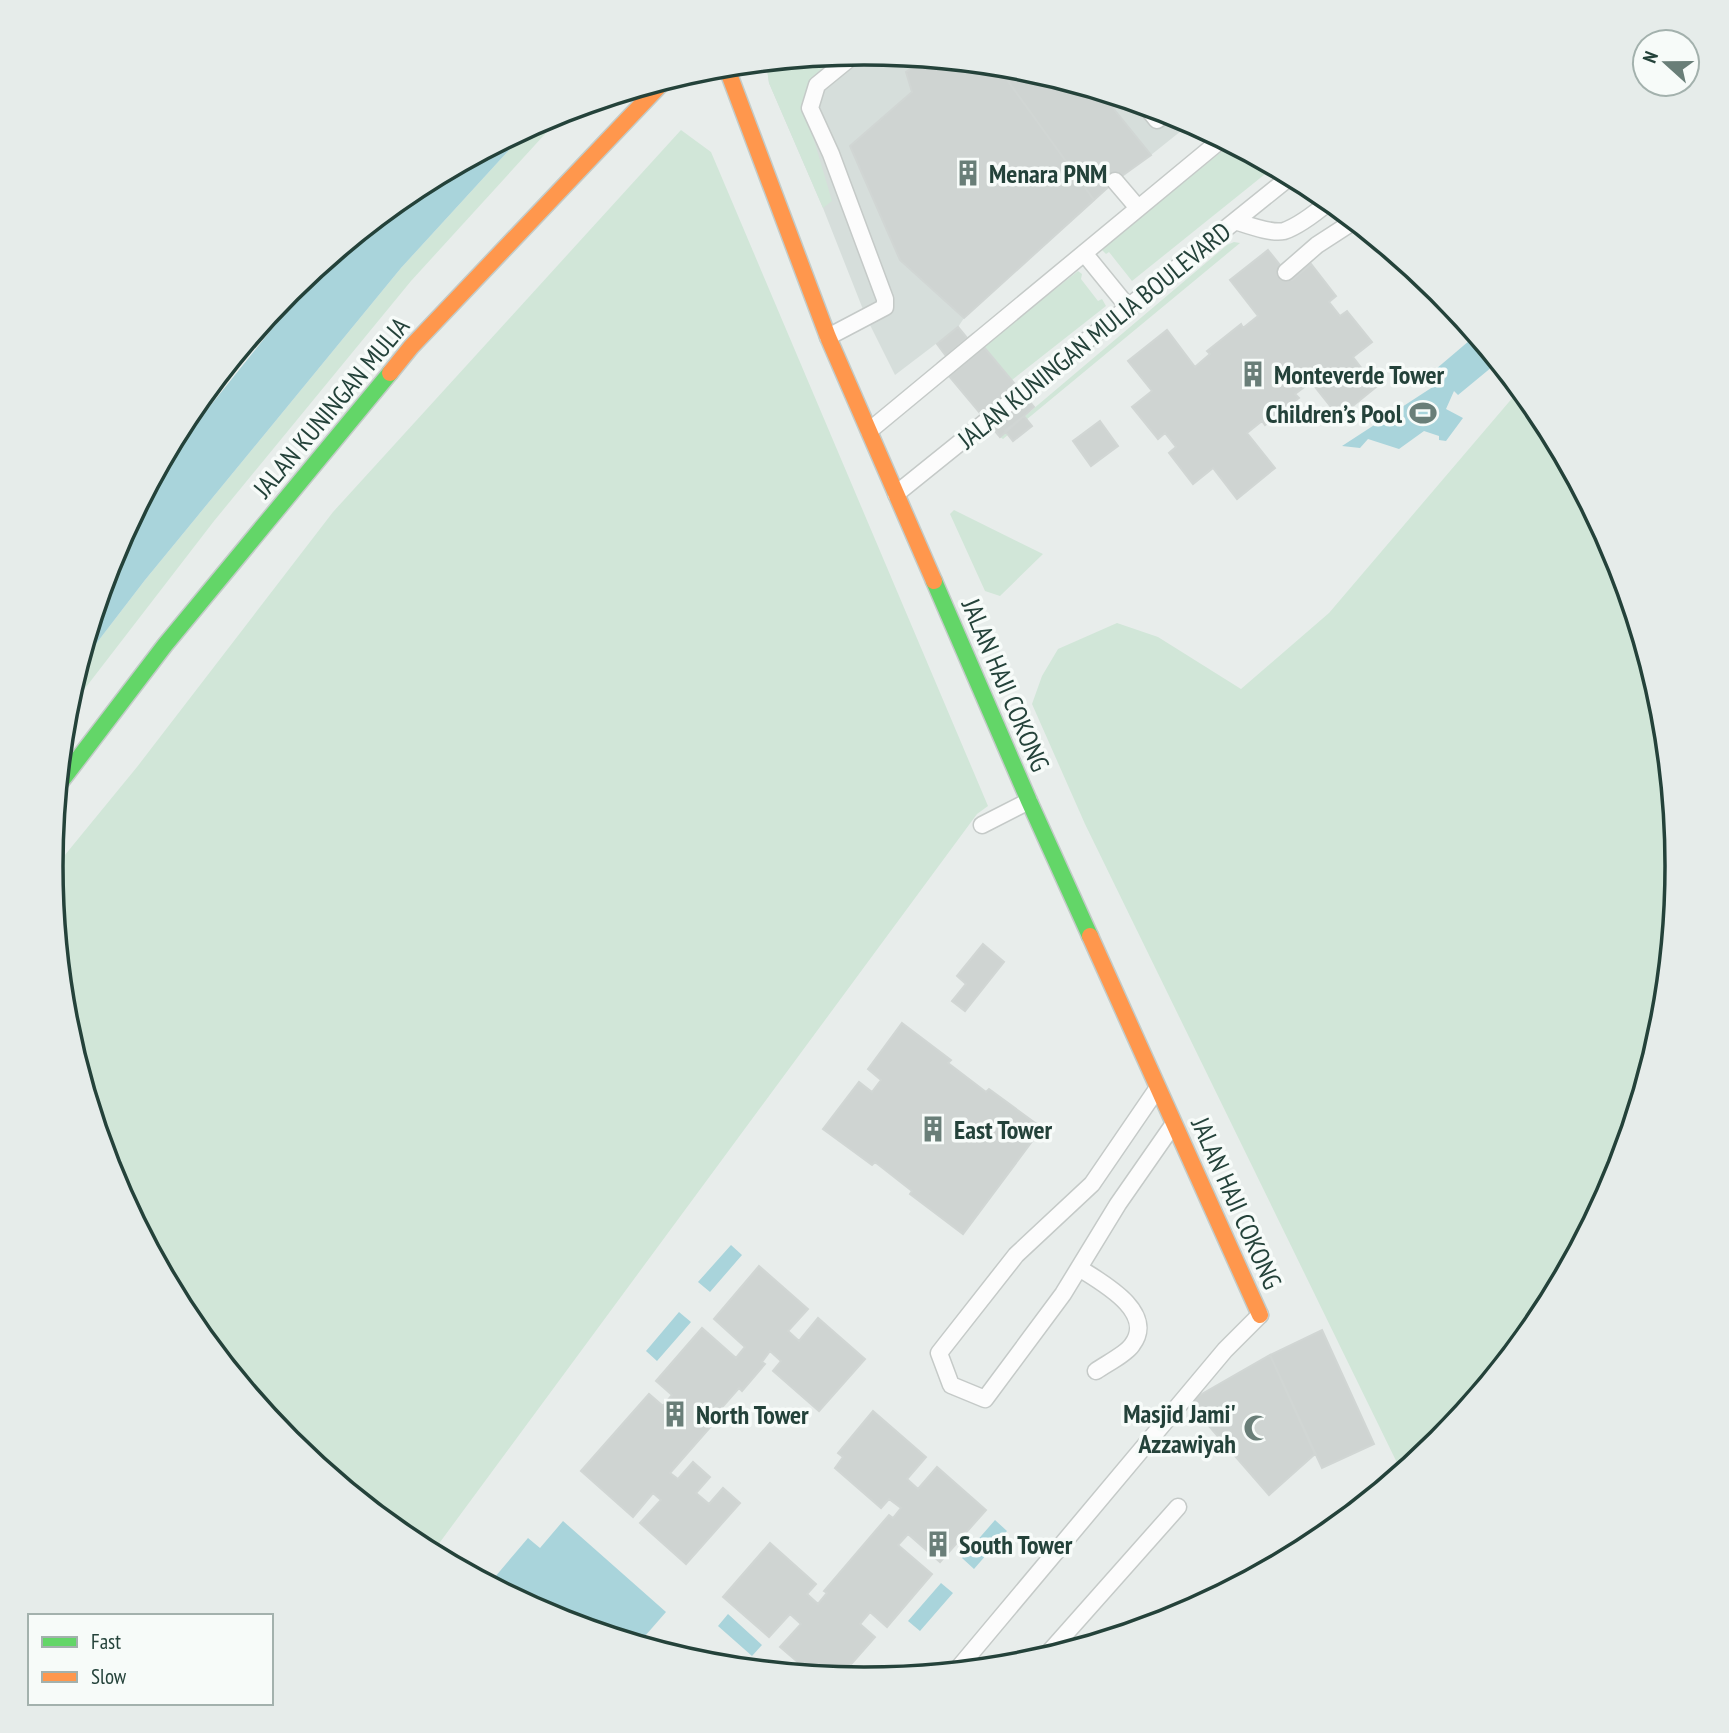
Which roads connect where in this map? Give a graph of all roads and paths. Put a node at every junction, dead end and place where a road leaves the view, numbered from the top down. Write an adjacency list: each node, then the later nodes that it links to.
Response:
1 (840, 66): 14 (lane)
2 (730, 77): 14 (street, JALAN HAJI COKONG)
3 (652, 94): 17 (street, JALAN KUNINGAN MULIA)
4 (1214, 146): 7 (lane)
5 (1115, 181): 7 (lane)
6 (1283, 183): 9 (lane, JALAN KUNINGAN MULIA BOULEVARD)
7 (1138, 208): 11 (lane)
8 (1321, 208): 9 (lane)
9 (1236, 221): 13 (lane, JALAN KUNINGAN MULIA BOULEVARD)
10 (1345, 226): 12 (lane)
11 (1084, 253): 13 (lane); 15 (lane)
12 (1286, 272)
13 (1128, 307): 16 (lane, JALAN KUNINGAN MULIA BOULEVARD)
14 (828, 337): 15 (street, JALAN HAJI COKONG)
15 (869, 431): 16 (street, JALAN HAJI COKONG)
16 (896, 494): 18 (street, JALAN HAJI COKONG)
17 (69, 772)
18 (1029, 801): 19 (lane); 20 (street, JALAN HAJI COKONG)
19 (982, 825)
20 (1158, 1088): 21 (street, JALAN HAJI COKONG); 22 (lane)
21 (1174, 1123): 22 (lane); 23 (street, JALAN HAJI COKONG)
22 (1079, 1268): 24 (lane)
23 (1260, 1315): 27 (lane)
24 (1096, 1371)
25 (1178, 1507): 26 (lane)
26 (1056, 1645)
27 (964, 1661)

